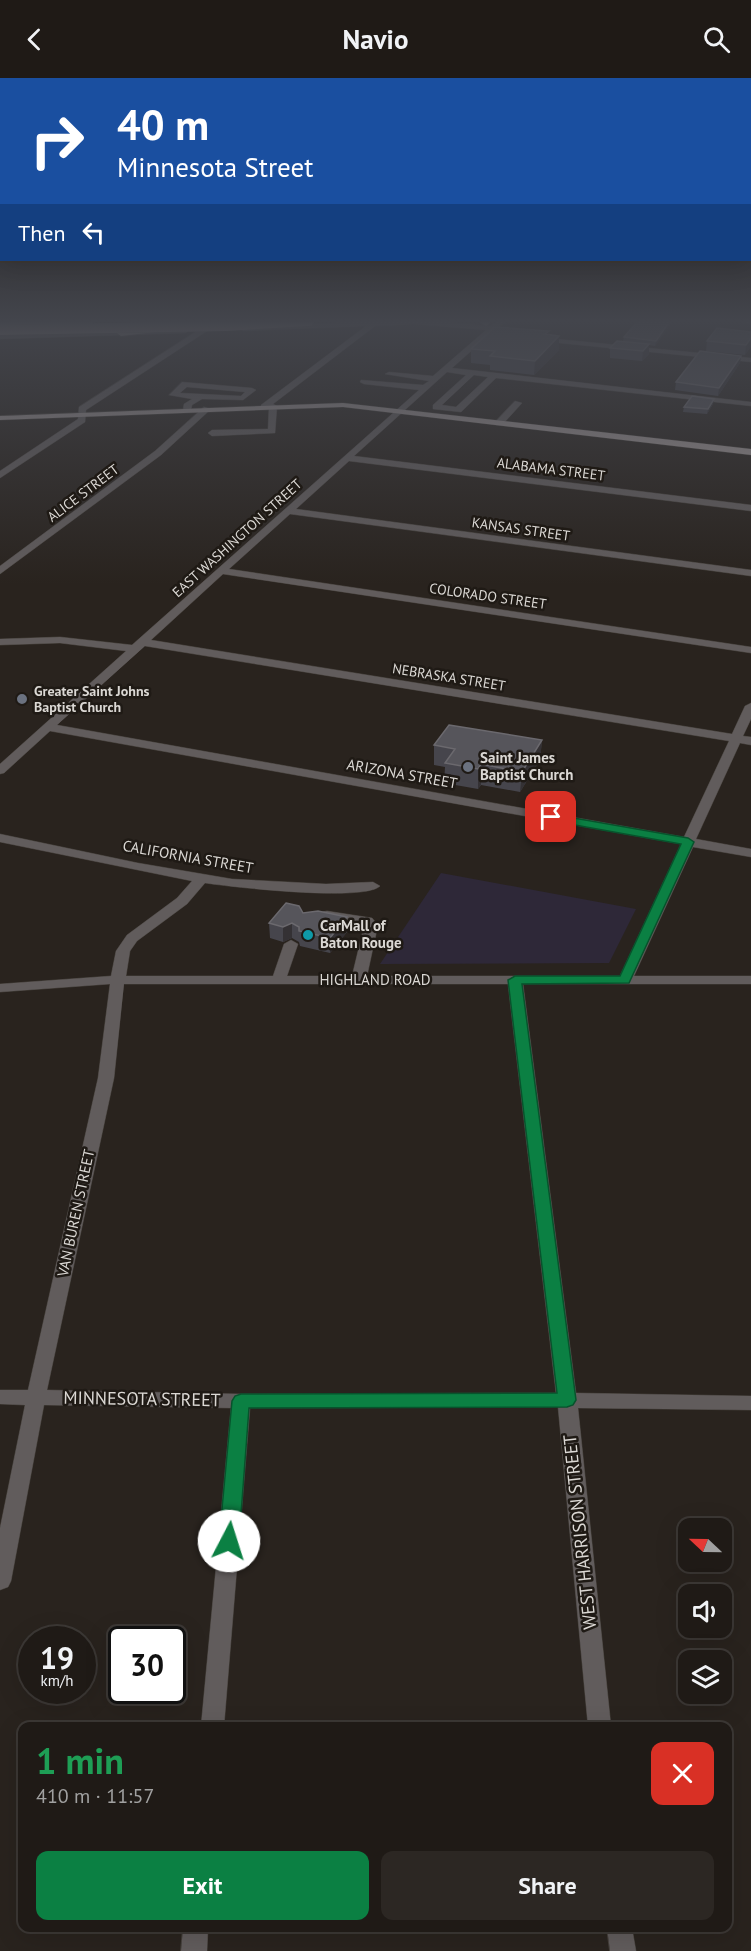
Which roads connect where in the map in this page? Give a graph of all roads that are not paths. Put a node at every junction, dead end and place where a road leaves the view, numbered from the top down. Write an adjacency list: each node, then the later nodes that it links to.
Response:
1 (83, 408): 10 (street)
2 (219, 408): 7 (main road)
3 (269, 408): 13 (street)
4 (373, 408): 9 (main road)
5 (404, 408): 9 (street, EAST WASHINGTON STREET)
6 (513, 408): 12 (street)
7 (207, 409): 8 (main road); 19 (street, ALICE STREET)
8 (187, 410): 10 (main road)
9 (401, 411): 12 (main road); 15 (street, EAST WASHINGTON STREET)
10 (82, 414): 11 (main road); 16 (street)
11 (0, 418)
12 (499, 423): 14 (main road)
13 (212, 433)
14 (751, 452)
15 (347, 458): 17 (street, ALABAMA STREET); 18 (street, EAST WASHINGTON STREET)
16 (0, 475)
17 (751, 508)
18 (287, 511): 20 (street, EAST WASHINGTON STREET); 21 (street, KANSAS STREET)
19 (0, 571)
20 (220, 571): 23 (street, EAST WASHINGTON STREET); 24 (street, COLORADO STREET)
21 (751, 573)
22 (0, 642): 23 (street, NEBRASKA STREET)
23 (138, 645): 26 (street, EAST WASHINGTON STREET); 27 (street, NEBRASKA STREET)
24 (751, 650)
25 (751, 706): 27 (street)
26 (48, 727): 29 (street, EAST WASHINGTON STREET); 31 (street, ARIZONA STREET)
27 (736, 739): 28 (street, NEBRASKA STREET); 31 (street)
28 (751, 741)
29 (0, 770)
30 (0, 838): 33 (street, CALIFORNIA STREET)
31 (688, 842): 32 (street, ARIZONA STREET); 41 (street)
32 (751, 853)
33 (202, 878): 34 (street, CALIFORNIA STREET); 38 (street, VAN BUREN STREET)
34 (373, 886)
35 (316, 919): 39 (street)
36 (291, 944): 37 (street)
37 (279, 979): 38 (street, HIGHLAND ROAD); 39 (street, HIGHLAND ROAD)
38 (118, 980): 43 (street, HIGHLAND ROAD); 45 (street, VAN BUREN STREET)
39 (359, 980): 40 (street, HIGHLAND ROAD)
40 (515, 980): 41 (street, HIGHLAND ROAD); 46 (street, WEST HARRISON STREET)
41 (625, 980): 42 (street, HIGHLAND ROAD)
42 (751, 980)
43 (0, 988)
44 (0, 1397): 45 (street, MINNESOTA STREET)
45 (36, 1397): 47 (street, MINNESOTA STREET); 49 (street, VAN BUREN STREET)
46 (567, 1400): 47 (street, MINNESOTA STREET); 48 (street, MINNESOTA STREET); 51 (street, WEST HARRISON STREET)
47 (241, 1401): 50 (street)
48 (751, 1403)
49 (0, 1581)
50 (213, 1722)
51 (600, 1722)
52 (196, 1932): 54 (street)
53 (621, 1932): 55 (street)
54 (194, 1951)
55 (623, 1951)

